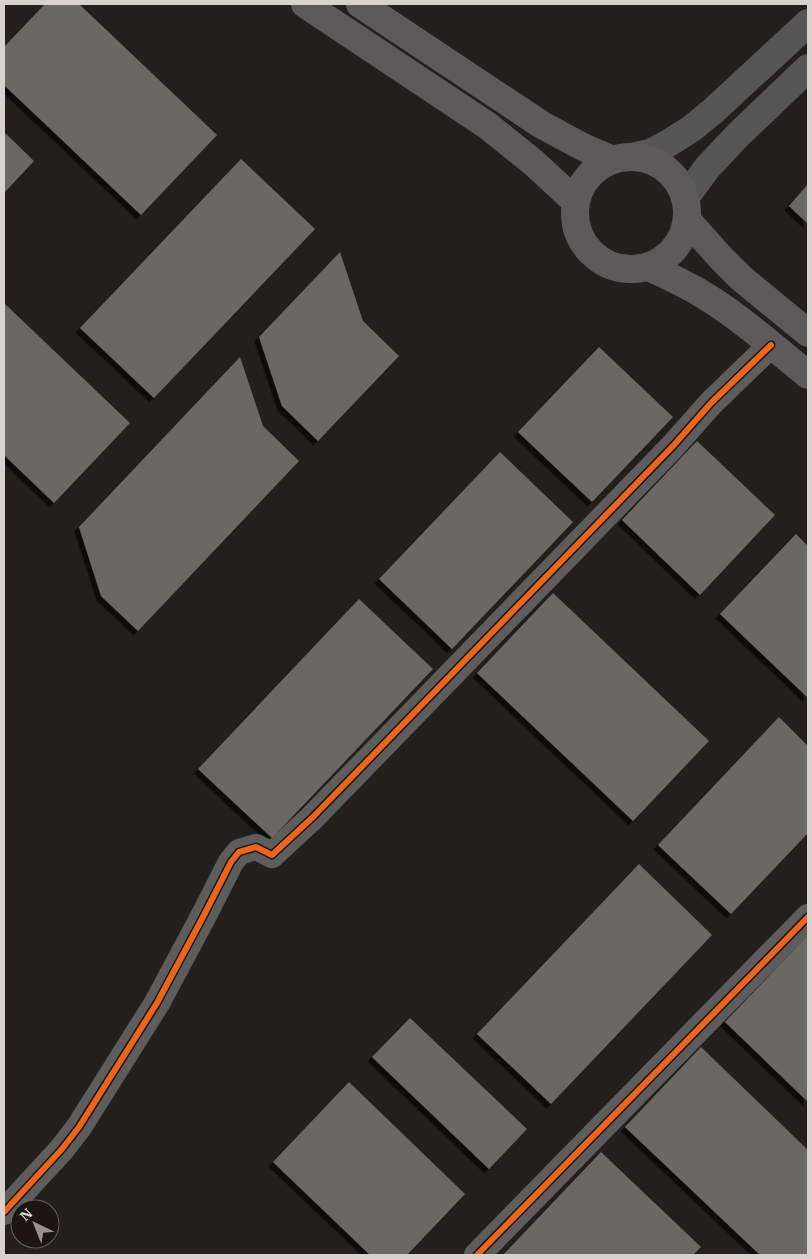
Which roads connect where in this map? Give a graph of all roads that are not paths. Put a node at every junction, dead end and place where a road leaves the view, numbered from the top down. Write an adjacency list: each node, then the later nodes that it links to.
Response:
1 (305, 4): 6 (highway)
2 (360, 4): 5 (highway)
3 (808, 23): 5 (main road)
4 (808, 68): 7 (main road)
5 (622, 159): 6 (highway); 7 (highway)
6 (576, 202): 8 (highway)
7 (686, 209): 8 (highway); 9 (highway)
8 (648, 267): 10 (highway)
9 (808, 333)
10 (771, 345): 11 (highway); 13 (street)
11 (808, 375)
12 (808, 917): 14 (street)
13 (4, 1212)
14 (477, 1255)

